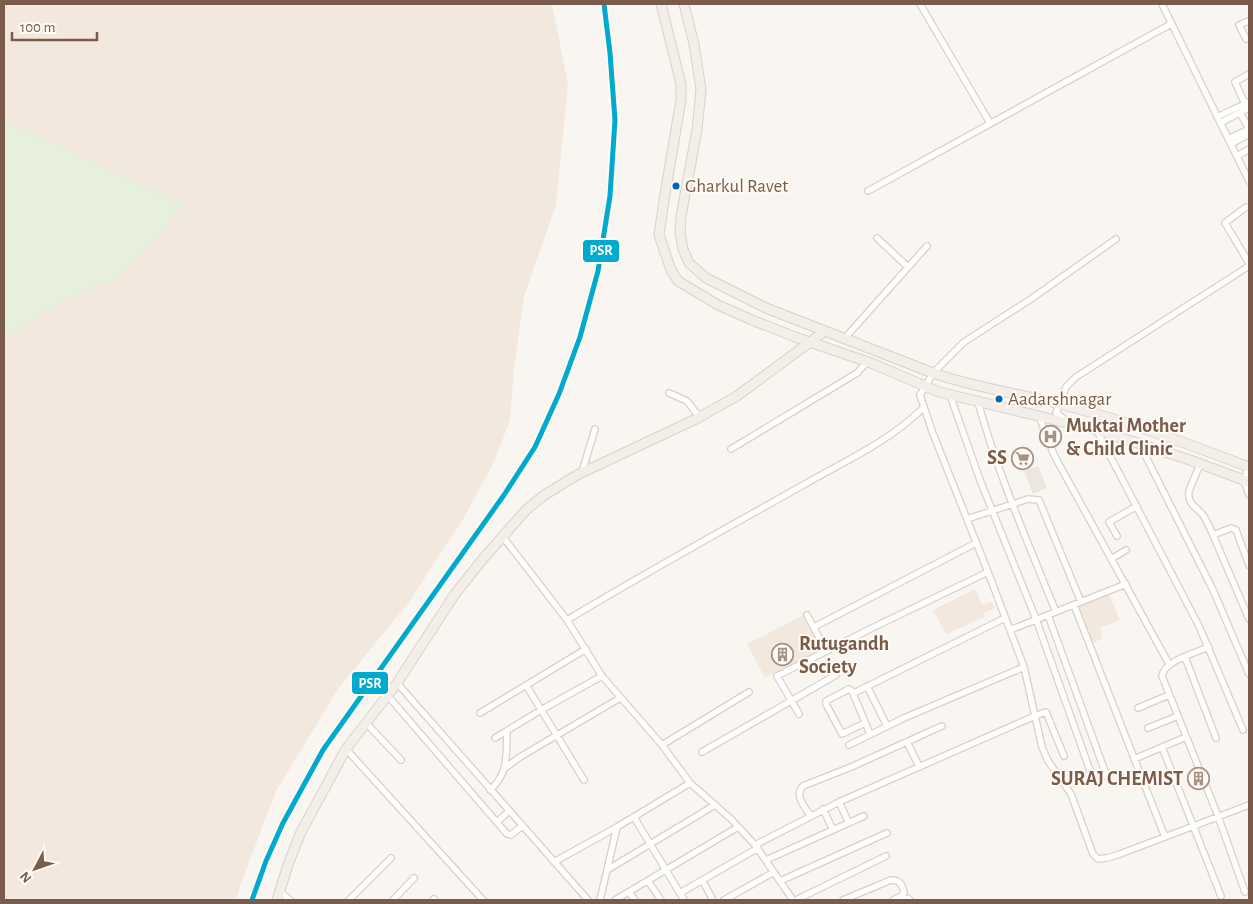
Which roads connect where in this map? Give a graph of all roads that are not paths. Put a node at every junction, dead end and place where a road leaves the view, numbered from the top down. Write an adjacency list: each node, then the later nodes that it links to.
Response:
1 (661, 4): 28 (main road)
2 (684, 4): 26 (main road)
3 (920, 4): 12 (street)
4 (1162, 4): 6 (street)
5 (1249, 21): 7 (street)
6 (1171, 24): 11 (street); 12 (street)
7 (1249, 38)
8 (1249, 74): 9 (street)
9 (1248, 105): 10 (street); 11 (street)
10 (1240, 113): 11 (street); 13 (street)
11 (1219, 120): 15 (street)
12 (990, 123): 19 (street)
13 (1248, 127): 15 (street)
14 (1247, 135): 15 (street); 16 (street)
15 (1229, 142): 17 (street)
16 (1249, 148): 17 (street)
17 (1237, 156): 18 (street)
18 (1249, 181)
19 (868, 191)
20 (1249, 206): 24 (street)
21 (876, 238): 25 (street)
22 (1116, 238): 30 (street)
23 (927, 246): 25 (street)
24 (1249, 264): 35 (street)
25 (908, 267): 27 (street)
26 (825, 331): 27 (main road); 28 (main road)
27 (845, 338): 30 (main road)
28 (810, 343): 29 (main road); 38 (main road)
29 (867, 362): 31 (main road); 43 (street)
30 (933, 373): 31 (street); 35 (main road)
31 (926, 387): 33 (main road); 36 (street)
32 (669, 393): 38 (street)
33 (950, 395): 34 (main road); 51 (street)
34 (978, 402): 37 (main road); 49 (street)
35 (1059, 405): 39 (street); 45 (main road)
36 (924, 408): 52 (street); 70 (street)
37 (1039, 416): 39 (main road); 58 (street)
38 (700, 418): 46 (main road)
39 (1072, 424): 41 (main road)
40 (595, 429): 46 (street)
41 (1097, 430): 42 (main road); 50 (street)
42 (1140, 443): 44 (main road); 79 (street)
43 (731, 449)
44 (1200, 464): 47 (main road); 53 (street)
45 (1248, 467): 47 (street)
46 (582, 472): 55 (main road)
47 (1247, 481): 48 (street)
48 (1249, 495)
49 (1013, 504): 51 (street); 62 (street); 64 (street)
50 (1137, 506): 54 (street); 73 (street)
51 (992, 511): 52 (street); 68 (street)
52 (967, 519): 56 (street)
53 (1213, 535): 59 (street); 69 (street)
54 (1117, 536)
55 (503, 537): 70 (street); 82 (main road)
56 (976, 543): 60 (street); 71 (street)
57 (1126, 550): 58 (street)
58 (1111, 558): 61 (street)
59 (1249, 565)
60 (988, 572): 67 (street); 75 (street)
61 (1126, 584): 62 (street); 77 (street)
62 (1081, 602): 63 (street)
63 (1074, 606): 64 (street); 116 (street)
64 (1056, 612): 66 (street)
65 (807, 615): 71 (street)
66 (1048, 615): 68 (street); 121 (street)
67 (1005, 618): 72 (street); 84 (street)
68 (1036, 619): 72 (street); 120 (street)
69 (1249, 619)
70 (567, 620): 74 (street)
71 (814, 627): 75 (street)
72 (1010, 630): 78 (street)
73 (1209, 647): 76 (street); 102 (street)
74 (586, 649): 81 (street); 83 (street)
75 (826, 651): 90 (street)
76 (1185, 657): 77 (street); 108 (street)
77 (1170, 664): 87 (street)
78 (1024, 667): 95 (street); 99 (street)
79 (1249, 674)
80 (836, 675): 90 (street)
81 (602, 676): 89 (street); 92 (street)
82 (397, 684): 88 (main road); 124 (street)
83 (526, 685): 92 (street); 93 (street)
84 (867, 686): 86 (street); 99 (street)
85 (749, 692): 110 (street)
86 (856, 692)
87 (1169, 695): 91 (street); 96 (street)
88 (388, 696): 98 (main road); 134 (street)
89 (620, 698): 105 (street); 110 (street)
90 (791, 701): 94 (street); 114 (street)
91 (1138, 708)
92 (541, 710): 103 (street); 105 (street)
93 (480, 713)
94 (799, 714)
95 (1035, 716): 115 (street); 118 (street); 142 (street)
96 (1178, 716): 101 (street); 106 (street)
97 (865, 723): 97 (street); 104 (street)
98 (366, 724): 113 (main road); 117 (street)
99 (887, 726): 104 (street)
100 (942, 726): 109 (street)
101 (1148, 728)
102 (1243, 730)
103 (507, 731): 107 (street); 119 (street)
104 (870, 734): 111 (street)
105 (557, 735): 119 (street); 122 (street)
106 (1186, 737): 112 (street); 132 (street)
107 (495, 738)
108 (1216, 738)
109 (907, 742): 118 (street); 130 (street)
110 (662, 745): 123 (street)
111 (849, 745)
112 (1162, 747): 116 (street); 137 (street)
113 (346, 749): 159 (main road); 164 (street)
114 (702, 752)
115 (1064, 756)
116 (1134, 759): 142 (street)
117 (401, 760)
118 (919, 766): 125 (street)
119 (505, 768): 124 (street)
120 (1092, 776)
121 (1106, 777)
122 (584, 780)
123 (690, 783): 126 (street); 133 (street)
124 (490, 790): 129 (street)
125 (839, 802): 128 (street); 135 (street)
126 (715, 805): 139 (street); 143 (street)
127 (1249, 805): 132 (street)
128 (823, 809): 130 (street); 140 (street)
129 (508, 811): 134 (street); 136 (street)
130 (810, 815): 144 (street)
131 (864, 816): 135 (street)
132 (1218, 816): 137 (street); 157 (street)
133 (634, 817): 138 (street); 143 (street)
134 (496, 822): 136 (street)
135 (849, 823): 140 (street)
136 (522, 826): 148 (street)
137 (1194, 826): 142 (street); 160 (street)
138 (617, 827): 148 (street); 149 (street)
139 (738, 827): 144 (street); 150 (street)
140 (833, 830): 147 (street)
141 (887, 833): 155 (street)
142 (1165, 838)
143 (652, 845): 149 (street); 150 (street)
144 (756, 847): 147 (street); 153 (street)
145 (886, 856): 173 (street)
146 (391, 858): 162 (street)
147 (766, 860): 151 (street)
148 (554, 862): 165 (street)
149 (607, 870): 166 (street)
150 (666, 870): 154 (street); 158 (street)
151 (774, 872): 155 (street); 172 (street)
152 (414, 878): 163 (street)
153 (702, 880): 158 (street); 171 (street)
154 (648, 881): 156 (street); 169 (street)
155 (780, 882): 173 (street)
156 (629, 892): 167 (street); 168 (street)
157 (1245, 892)
158 (680, 893): 170 (street)
159 (278, 896): 161 (street)
160 (1221, 896)
161 (290, 900)
162 (349, 900)
163 (393, 900)
164 (482, 900)
165 (588, 900)
166 (600, 900)
167 (615, 900)
168 (635, 900)
169 (661, 900)
170 (684, 900)
171 (712, 900)
172 (724, 900)
173 (795, 900)
174 (843, 900): 175 (street)
175 (894, 900)
176 (903, 900): 177 (street)
177 (910, 900)

